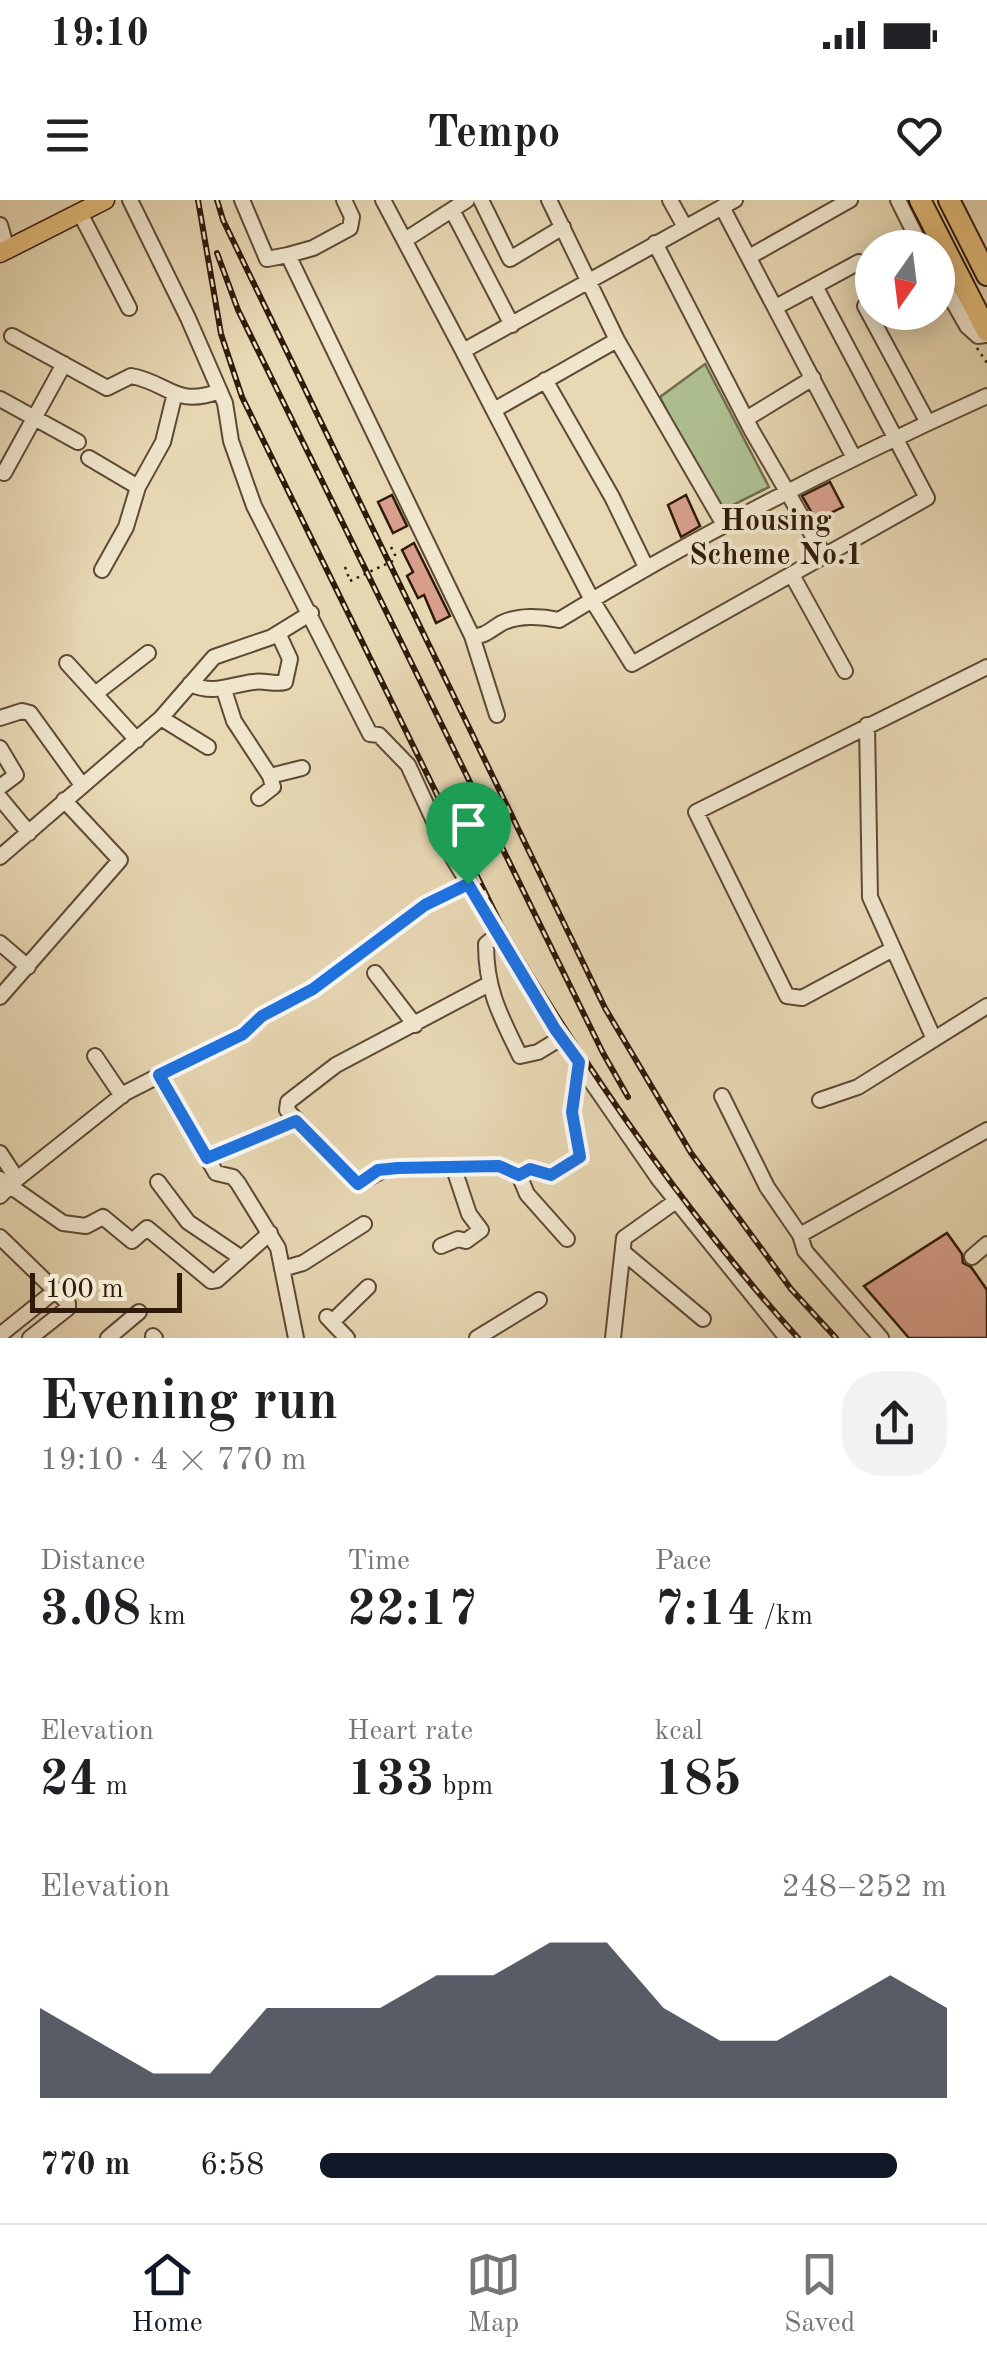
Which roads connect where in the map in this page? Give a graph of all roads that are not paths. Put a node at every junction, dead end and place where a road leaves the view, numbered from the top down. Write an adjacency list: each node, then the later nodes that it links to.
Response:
1 (105, 200): 16 (main road)
2 (130, 200): 45 (street)
3 (242, 200): 24 (street)
4 (344, 200): 24 (street)
5 (383, 200): 21 (street)
6 (467, 200): 15 (street)
7 (480, 200): 26 (street)
8 (548, 200): 19 (street)
9 (670, 200): 18 (street)
10 (850, 200): 25 (street)
11 (898, 200): 20 (street)
12 (920, 200): 37 (highway)
13 (949, 200): 29 (highway)
14 (728, 204): 18 (street); 25 (street)
15 (452, 210): 21 (street); 28 (street)
16 (80, 213): 23 (main road); 34 (street)
17 (0, 225): 23 (street)
18 (685, 227): 22 (street)
19 (562, 228): 26 (street); 30 (street)
20 (913, 230)
21 (405, 240): 40 (street)
22 (655, 244): 30 (street); 51 (street)
23 (4, 251)
24 (288, 255): 68 (street)
25 (749, 257): 33 (street)
26 (510, 259): 28 (street)
27 (855, 264): 31 (street)
28 (486, 272): 35 (street)
29 (987, 275)
30 (587, 284): 35 (street); 39 (street)
31 (815, 286): 33 (street); 53 (street)
32 (955, 305): 37 (street)
33 (776, 307): 43 (street)
34 (129, 308)
35 (512, 326): 40 (street)
36 (878, 330): 52 (street)
37 (984, 334): 41 (street)
38 (12, 336): 42 (street)
39 (617, 340): 44 (street); 60 (street)
40 (463, 351): 49 (street)
41 (987, 352)
42 (64, 364): 47 (street); 50 (street)
43 (813, 378): 51 (street); 55 (street)
44 (545, 380): 49 (street); 62 (street)
45 (220, 391): 47 (street); 66 (street)
46 (987, 396): 52 (street)
47 (174, 397): 58 (street)
48 (0, 399): 50 (street)
49 (494, 410): 65 (street)
50 (36, 418): 54 (street); 57 (street)
51 (746, 418): 59 (street)
52 (928, 423): 53 (street)
53 (896, 437): 55 (street); 61 (street)
54 (78, 442)
55 (853, 456): 59 (street)
56 (89, 458): 58 (street)
57 (4, 472)
58 (138, 487): 63 (street)
59 (787, 490): 60 (street); 61 (street)
60 (723, 524): 62 (street)
61 (825, 557): 64 (street)
62 (646, 567): 65 (street)
63 (102, 570)
64 (792, 575): 65 (street); 72 (street)
65 (592, 600): 68 (street)
66 (311, 613): 67 (street); 92 (street)
67 (278, 633): 73 (street); 74 (street)
68 (472, 636): 76 (street)
69 (148, 652): 75 (street)
70 (67, 662): 75 (street)
71 (987, 667): 79 (street)
72 (844, 671)
73 (190, 684): 74 (street); 78 (street)
74 (224, 690): 84 (street)
75 (95, 694): 80 (street)
76 (496, 714)
77 (0, 718): 85 (street)
78 (161, 718): 80 (street); 81 (street)
79 (867, 725): 95 (street); 95 (street)
80 (137, 740): 85 (street)
81 (208, 747)
82 (0, 748): 86 (street)
83 (302, 768): 84 (street)
84 (270, 776): 88 (street)
85 (82, 785): 89 (street)
86 (0, 786)
87 (0, 798): 90 (street)
88 (259, 798)
89 (64, 800): 90 (street); 96 (street)
90 (30, 833): 91 (street)
91 (0, 857)
92 (468, 884): 93 (street); 106 (street)
93 (499, 933): 98 (street); 102 (street)
94 (0, 943): 96 (street)
95 (893, 949): 103 (street)
96 (28, 967): 99 (street)
97 (376, 973): 101 (street)
98 (488, 984): 101 (street); 102 (street)
99 (0, 997)
100 (987, 1006): 103 (street)
101 (415, 1025): 110 (street)
102 (562, 1038): 105 (street)
103 (934, 1039): 109 (street)
104 (95, 1056): 107 (street)
105 (579, 1062): 115 (street); 118 (street)
106 (159, 1075): 107 (street); 113 (street)
107 (122, 1096): 117 (street)
108 (722, 1096): 121 (street)
109 (820, 1100)
110 (296, 1121): 113 (street); 114 (street)
111 (985, 1136): 121 (street)
112 (0, 1154): 117 (street)
113 (207, 1158): 120 (street)
114 (453, 1166): 115 (street); 125 (street)
115 (519, 1175): 123 (street)
116 (158, 1182): 127 (street)
117 (6, 1185): 127 (street)
118 (676, 1202): 126 (street); 142 (street)
119 (364, 1224): 129 (street)
120 (270, 1233): 127 (street); 129 (street)
121 (800, 1235): 143 (street)
122 (0, 1236): 131 (street)
123 (568, 1239)
124 (987, 1244): 128 (street)
125 (442, 1246)
126 (623, 1252): 134 (street); 141 (street)
127 (240, 1257)
128 (972, 1257)
129 (282, 1269): 138 (street)
130 (368, 1287): 139 (street)
131 (56, 1290): 135 (street); 136 (street)
132 (539, 1300): 140 (street)
133 (139, 1312): 137 (street)
134 (703, 1319)
135 (0, 1336)
136 (30, 1338)
137 (108, 1338)
138 (296, 1338)
139 (347, 1338)
140 (477, 1338)
141 (614, 1338)
142 (787, 1338)
143 (881, 1338)

